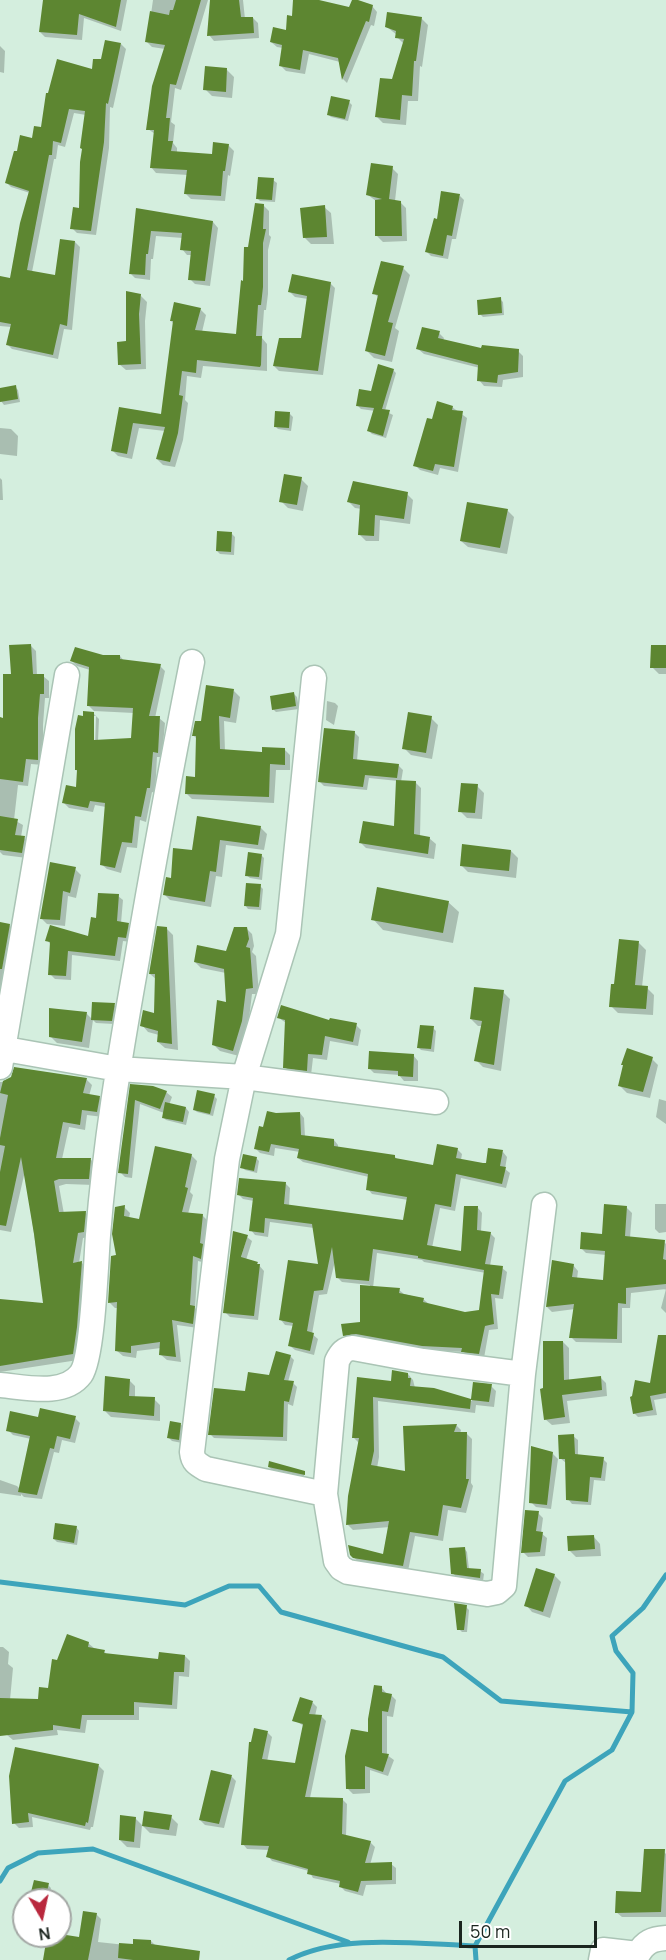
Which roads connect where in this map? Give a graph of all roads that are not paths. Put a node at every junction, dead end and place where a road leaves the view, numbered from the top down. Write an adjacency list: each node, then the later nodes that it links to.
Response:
1 (192, 662): 5 (street)
2 (67, 675): 4 (street)
3 (314, 678): 6 (street)
4 (1, 1055): 5 (street)
5 (118, 1069): 6 (street); 10 (street)
6 (244, 1077): 7 (street); 11 (street)
7 (436, 1102)
8 (544, 1205): 9 (street)
9 (523, 1374): 11 (street); 11 (street)
10 (0, 1385)
11 (325, 1494)
12 (666, 1938): 13 (street)
13 (602, 1960)

